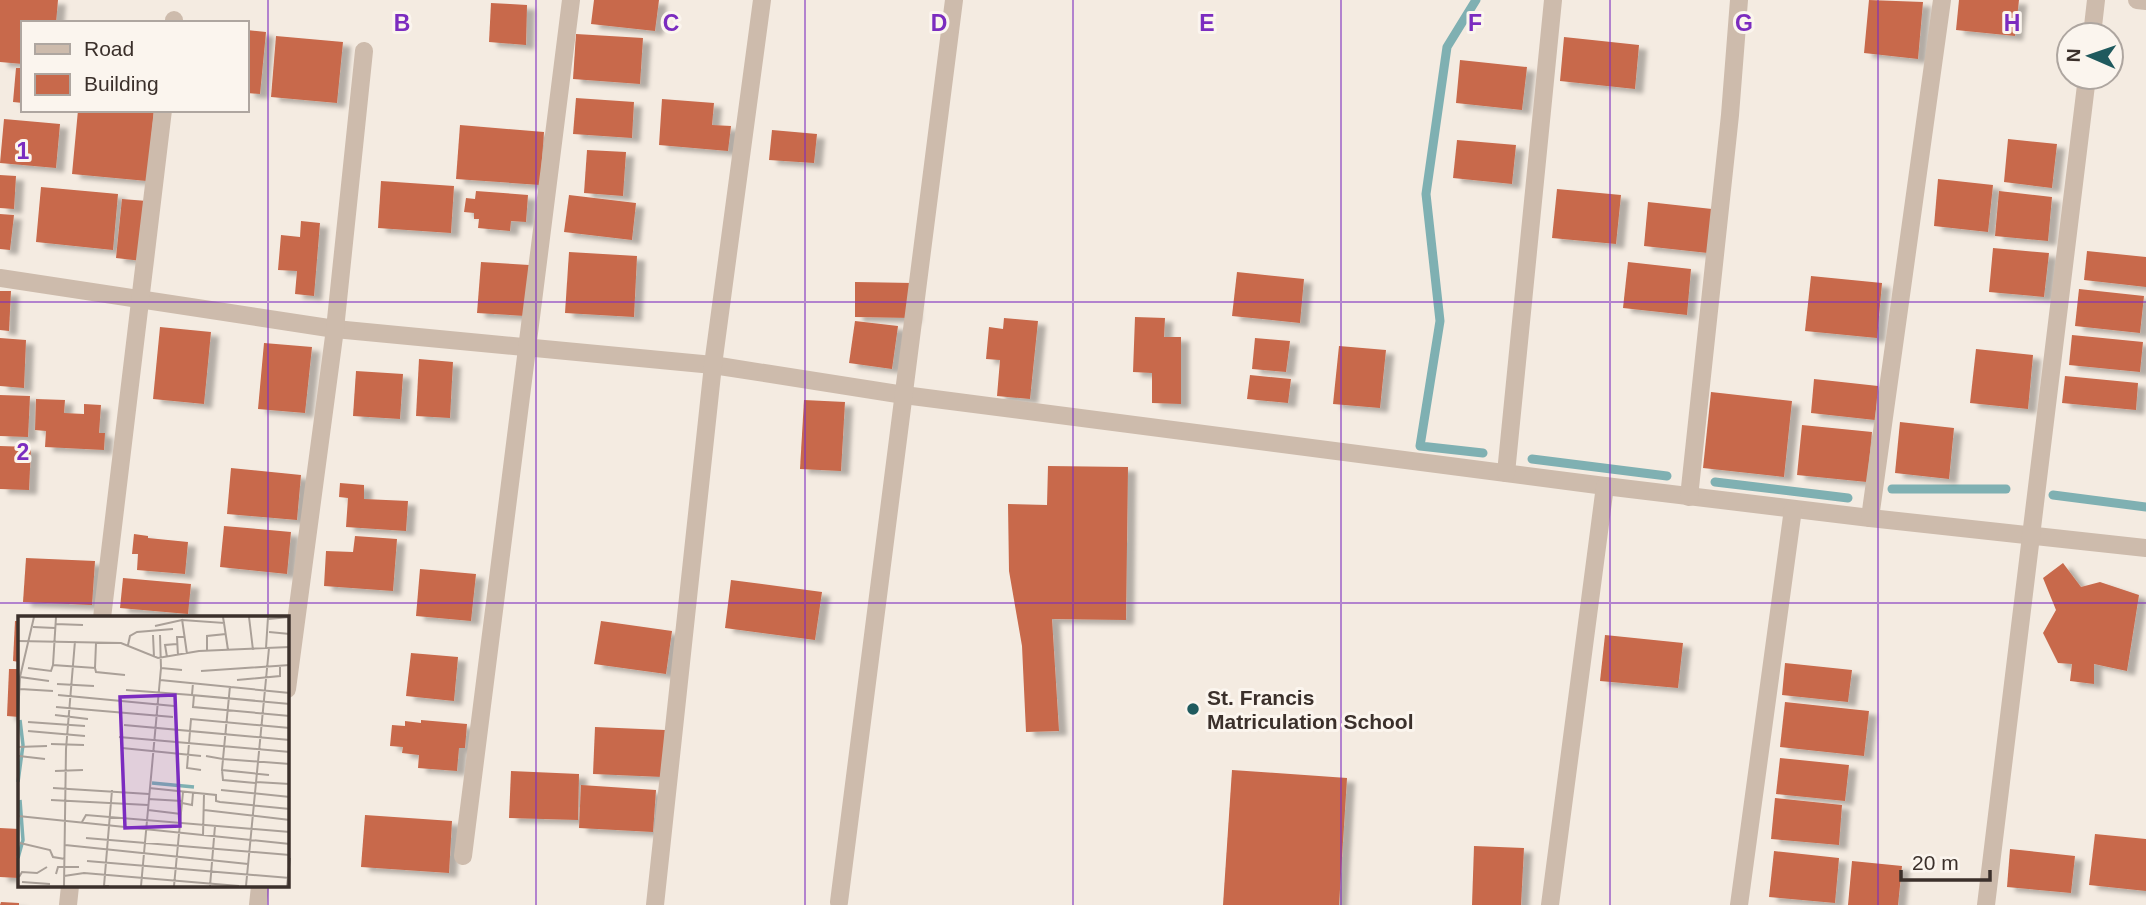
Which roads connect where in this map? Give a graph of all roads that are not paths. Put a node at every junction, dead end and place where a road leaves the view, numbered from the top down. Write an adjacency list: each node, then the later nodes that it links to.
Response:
1 (570, 0): 17 (street)
2 (762, 0): 18 (street)
3 (954, 0): 19 (street)
4 (1553, 0): 20 (street)
5 (1739, 0): 22 (street)
6 (1942, 0): 24 (street)
7 (2096, 0): 10 (street)
8 (2137, 0): 9 (street)
9 (2146, 1)
10 (2094, 21)
11 (364, 51): 16 (street)
12 (2085, 91): 25 (street)
13 (163, 112): 15 (street)
14 (0, 278): 15 (street)
15 (139, 298): 16 (street); 27 (street)
16 (335, 329): 17 (street); 28 (street)
17 (528, 348): 18 (street); 29 (street)
18 (713, 365): 19 (street); 31 (street)
19 (904, 395): 20 (street); 30 (street)
20 (1506, 473): 21 (street)
21 (1605, 486): 22 (street); 32 (street)
22 (1689, 497): 23 (street)
23 (1793, 509): 24 (street); 33 (street)
24 (1870, 518): 25 (street)
25 (2031, 536): 26 (street); 34 (street)
26 (2146, 548)
27 (102, 616)
28 (289, 674)
29 (463, 856)
30 (839, 902)
31 (655, 905)
32 (1550, 905)
33 (1739, 905)
34 (1986, 905)

